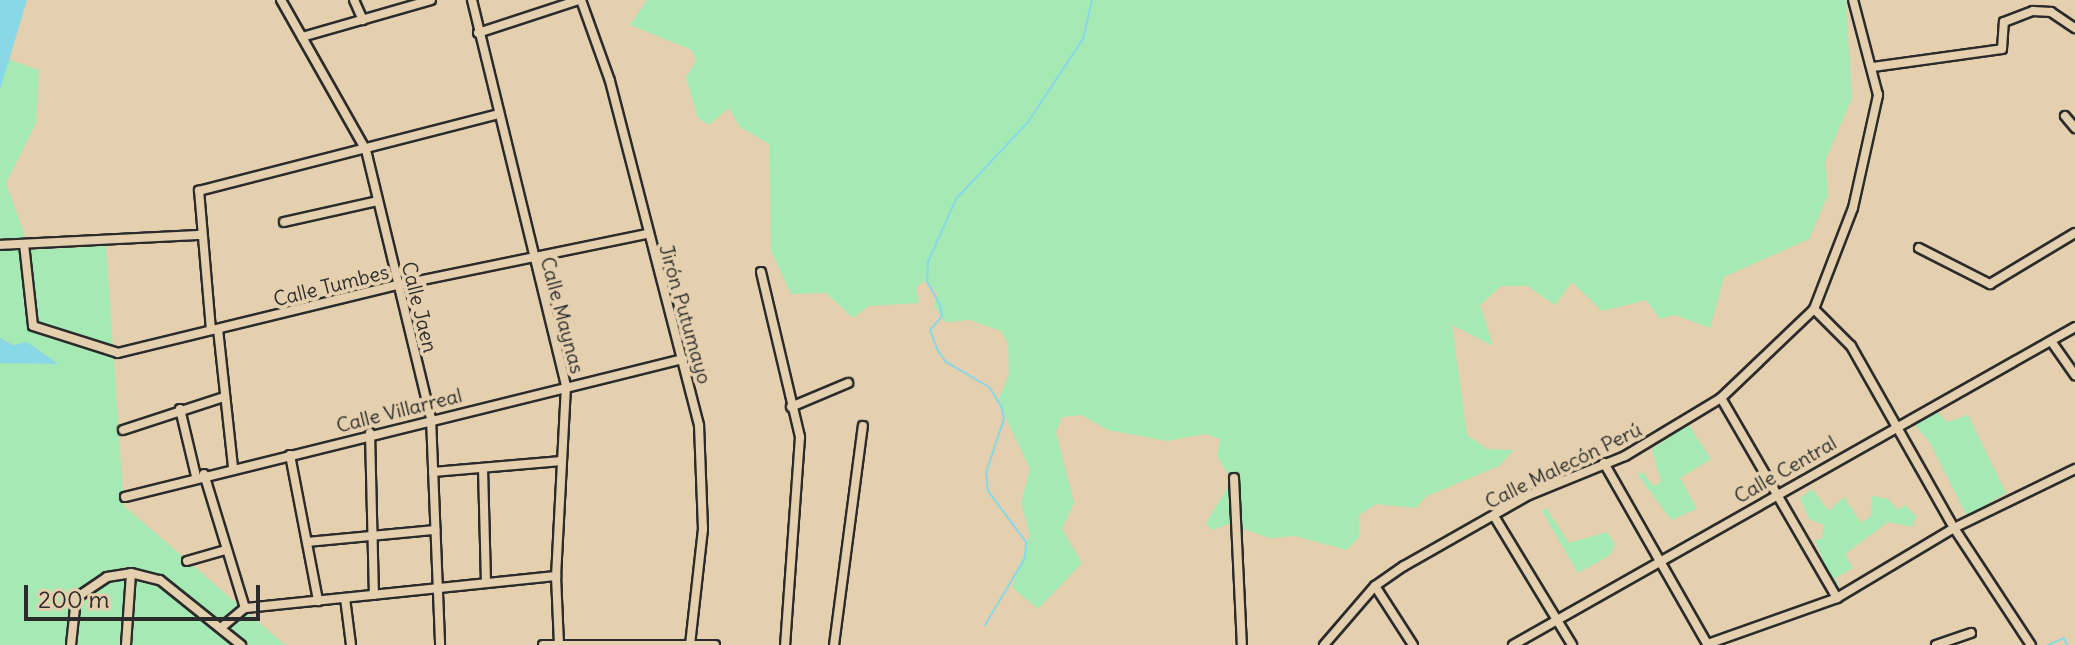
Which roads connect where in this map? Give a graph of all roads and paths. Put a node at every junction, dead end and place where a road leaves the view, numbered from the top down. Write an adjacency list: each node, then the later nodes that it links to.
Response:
1 (281, 0): 11 (street, Calle Jaen)
2 (354, 0): 8 (street)
3 (431, 0): 7 (street)
4 (472, 0): 10 (street, Calle Maynas)
5 (580, 0): 10 (street); 20 (street, Jirón Putumayo)
6 (1853, 0): 12 (street)
7 (413, 2): 8 (street)
8 (363, 20): 11 (street)
9 (2075, 28): 12 (street)
10 (478, 33): 13 (street, Calle Maynas)
11 (302, 37): 16 (street, Calle Jaen)
12 (1873, 67): 28 (street)
13 (495, 115): 16 (street); 25 (street, Calle Maynas)
14 (2065, 116): 15 (street)
15 (2075, 128)
16 (366, 150): 17 (street, Calle Jaen); 21 (street)
17 (378, 201): 18 (street); 27 (street, Calle Jaen)
18 (284, 222)
19 (2075, 233): 24 (street)
20 (647, 234): 25 (street, Calle Tumbes); 32 (street, Jirón Putumayo)
21 (199, 235): 22 (street); 30 (street)
22 (24, 244): 23 (street); 30 (street, Calle Tumbes)
23 (0, 245)
24 (1919, 248)
25 (530, 257): 27 (street, Calle Tumbes); 35 (street, Calle Maynas)
26 (761, 272): 38 (street)
27 (398, 285): 30 (street, Calle Tumbes); 40 (street, Calle Jaen)
28 (1814, 309): 37 (street, Calle Malecón Perú); 42 (street)
29 (2075, 327): 31 (street, Calle Central)
30 (214, 330): 36 (street)
31 (2051, 341): 33 (street); 42 (street, Calle Central)
32 (683, 359): 35 (street, Calle Villarreal); 79 (street, Jirón Putumayo)
33 (2075, 375)
34 (848, 383): 38 (street)
35 (566, 386): 40 (street, Calle Villarreal); 46 (street, Calle Maynas)
36 (221, 398): 39 (street); 48 (street)
37 (1721, 398): 47 (street, Calle Malecón Perú); 54 (street)
38 (791, 407): 87 (street)
39 (180, 409): 43 (street); 52 (street)
40 (431, 418): 44 (street, Calle Villarreal); 51 (street, Calle Jaen)
41 (863, 426): 88 (street)
42 (1895, 426): 54 (street, Calle Central); 57 (street)
43 (123, 430)
44 (370, 433): 45 (street, Calle Villarreal); 59 (street)
45 (290, 455): 48 (street, Calle Villarreal); 60 (street)
46 (562, 461): 49 (street); 65 (street, Calle Maynas)
47 (1604, 463): 56 (street, Calle Malecón Perú); 63 (street)
48 (233, 467): 52 (street, Calle Villarreal)
49 (483, 468): 51 (street); 66 (street)
50 (2075, 469): 57 (street)
51 (433, 472): 58 (street, Calle Jaen)
52 (200, 475): 55 (street, Calle Villarreal); 61 (street)
53 (1234, 478): 89 (street)
54 (1775, 491): 63 (street, Calle Central); 71 (street)
55 (125, 497)
56 (1494, 516): 67 (street, Calle Malecón Perú); 74 (street)
57 (1954, 528): 71 (street); 97 (street)
58 (435, 530): 59 (street); 68 (street, Calle Jaen)
59 (371, 536): 60 (street); 69 (street)
60 (307, 542): 72 (street)
61 (225, 550): 62 (street); 73 (street)
62 (187, 561)
63 (1658, 563): 74 (street, Calle Central); 95 (street)
64 (131, 573): 75 (street); 80 (street); 81 (street)
65 (556, 576): 66 (street); 78 (street, Calle Maynas)
66 (486, 583): 68 (street)
67 (1375, 586): 76 (street, Calle Malecón Perú); 92 (street)
68 (436, 589): 69 (street); 84 (street, Calle Jaen)
69 (374, 595): 70 (street)
70 (345, 598): 72 (street); 83 (street)
71 (1837, 598): 95 (street)
72 (318, 601): 73 (street)
73 (245, 608): 75 (street)
74 (1556, 619): 93 (street, Calle Central); 94 (street)
75 (222, 627): 82 (street)
76 (1338, 632): 90 (street, Calle Malecón Perú); 91 (street)
77 (1971, 633): 96 (street)
78 (559, 644): 79 (street); 85 (street)
79 (690, 644): 86 (street)
80 (71, 645)
81 (126, 645)
82 (240, 645)
83 (351, 645)
84 (440, 645)
85 (543, 645)
86 (715, 645)
87 (785, 645)
88 (834, 645)
89 (1242, 645)
90 (1324, 645)
91 (1340, 645)
92 (1413, 645)
93 (1513, 645)
94 (1572, 645)
95 (1708, 645)
96 (1936, 645)
97 (2031, 645)

